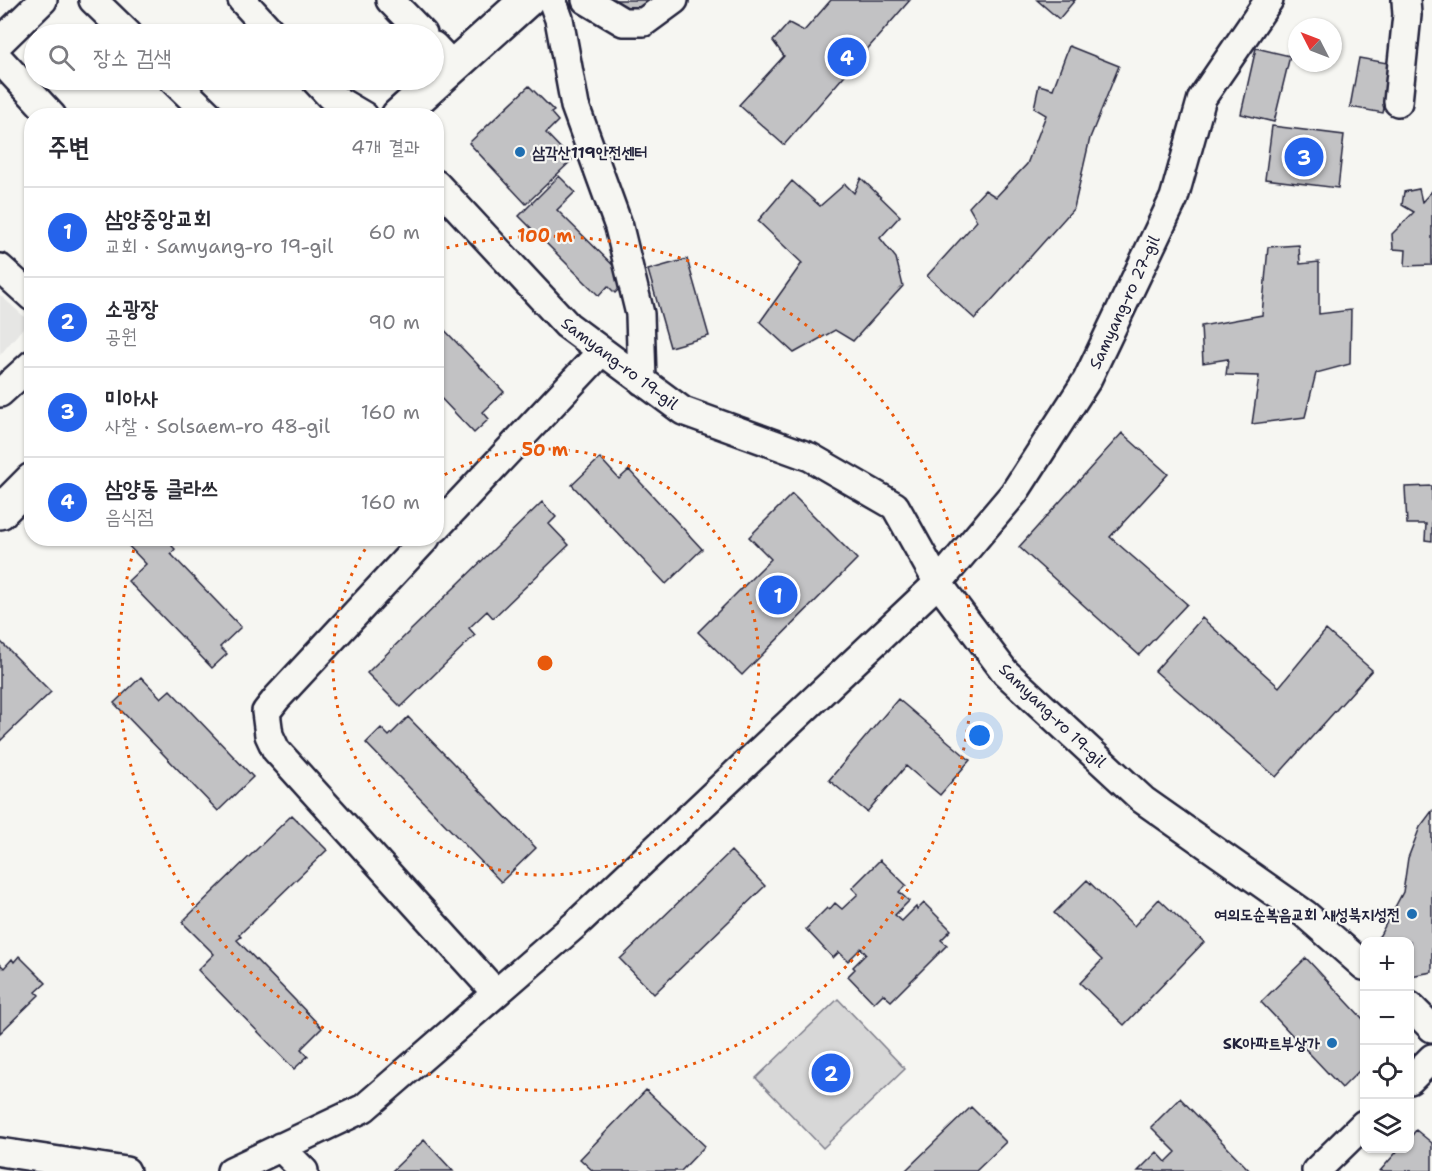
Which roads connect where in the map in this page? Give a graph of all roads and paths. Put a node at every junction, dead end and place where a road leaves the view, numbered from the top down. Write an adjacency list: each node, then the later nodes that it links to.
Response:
1 (44, 0): 10 (street)
2 (93, 0): 11 (street)
3 (242, 0): 12 (street)
4 (390, 0): 13 (street)
5 (586, 0): 6 (street)
6 (674, 0)
7 (1269, 0): 38 (street, Samyang-ro 27-gil)
8 (1406, 0): 22 (street)
9 (531, 1): 15 (main road); 32 (street)
10 (26, 24)
11 (118, 24)
12 (264, 24)
13 (413, 24)
14 (24, 27): 16 (street)
15 (444, 55)
16 (1, 58): 17 (street)
17 (24, 85)
18 (29, 90): 23 (street)
19 (183, 90): 24 (street)
20 (324, 90): 25 (street)
21 (418, 90): 26 (main road)
22 (1398, 102)
23 (44, 108)
24 (202, 108)
25 (350, 108)
26 (404, 108)
27 (444, 193): 30 (street, Samyang-ro 19-gil)
28 (0, 268): 29 (street)
29 (24, 290)
30 (602, 351): 32 (street, Samyang-ro 19-gil); 36 (street)
31 (24, 370): 33 (street)
32 (642, 381): 38 (street, Samyang-ro 19-gil)
33 (0, 393)
34 (24, 488): 35 (main road)
35 (0, 512)
36 (444, 519)
37 (419, 546): 40 (street)
38 (938, 583): 39 (street, Samyang-ro 19-gil); 40 (street, Samyang-ro 27-gil)
39 (1360, 962)
40 (496, 993): 46 (street, Samyang-ro 27-gil)
41 (1414, 1010): 42 (street)
42 (1432, 1028)
43 (1432, 1058): 44 (street)
44 (1414, 1076)
45 (1360, 1129): 52 (street)
46 (280, 1147): 50 (street, Samyang-ro 27-gil); 51 (street)
47 (0, 1152): 48 (street)
48 (55, 1166): 49 (street)
49 (126, 1171)
50 (231, 1171)
51 (304, 1171)
52 (1316, 1171)

